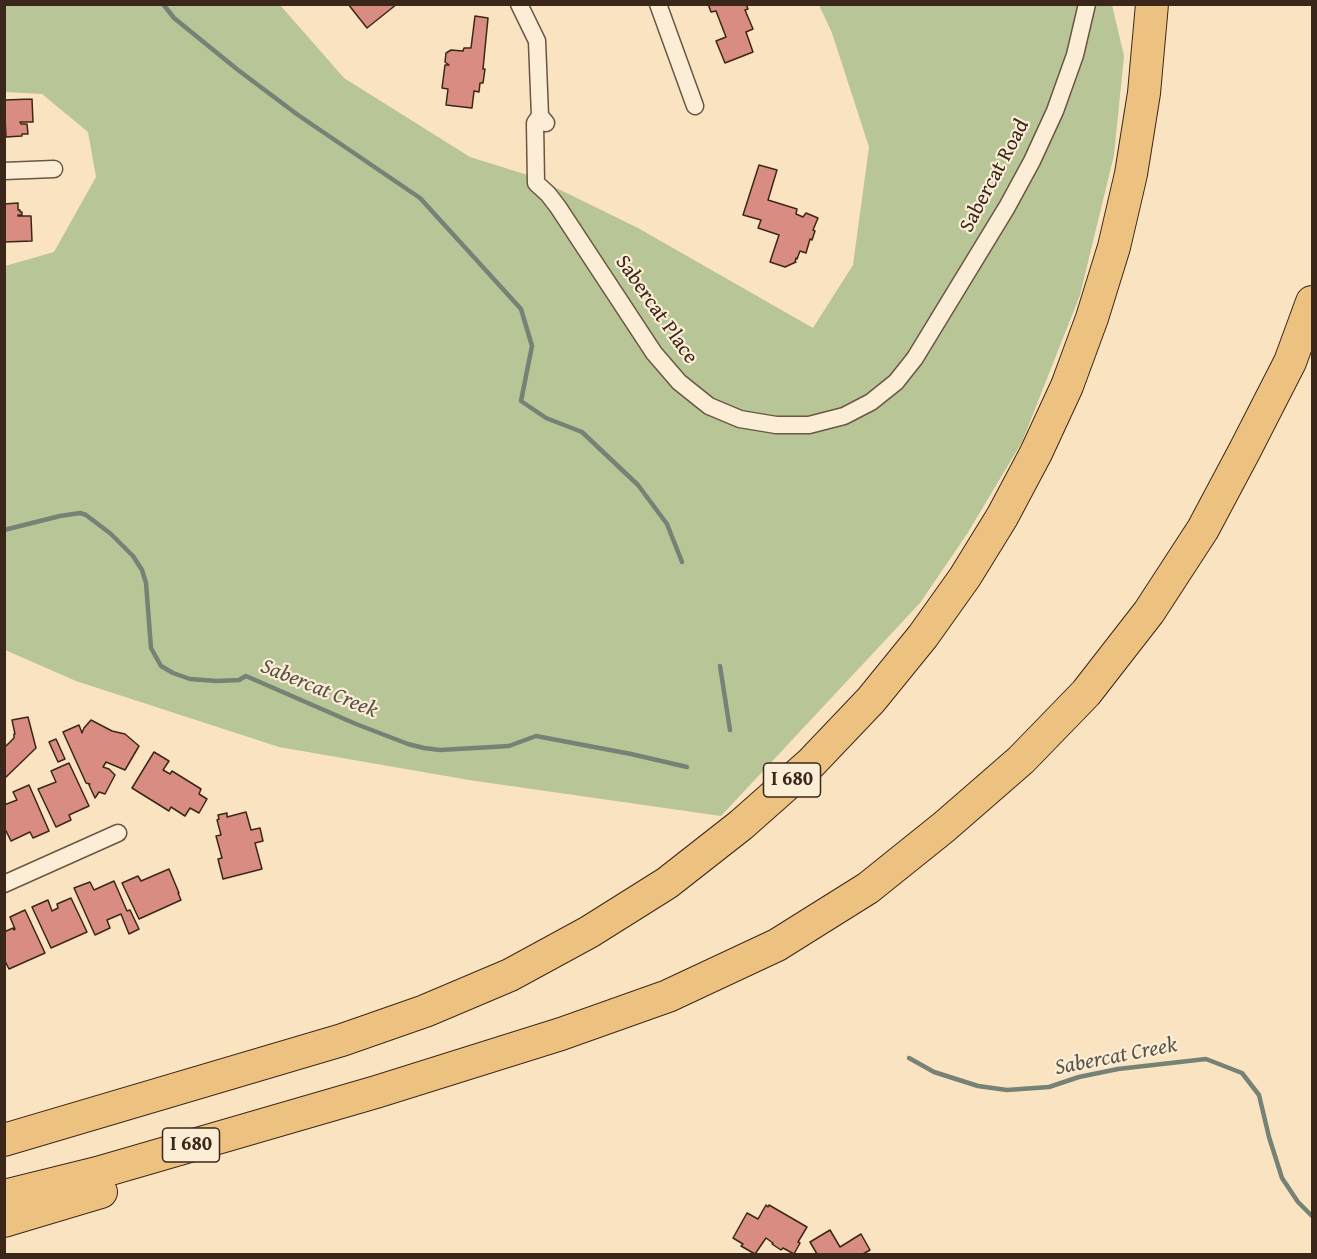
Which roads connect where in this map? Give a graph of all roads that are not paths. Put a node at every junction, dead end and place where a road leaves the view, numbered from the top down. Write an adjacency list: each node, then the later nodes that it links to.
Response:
1 (519, 4): 9 (street, Sabercat Place)
2 (658, 4): 5 (street)
3 (1087, 4): 9 (street, Sabercat Road)
4 (1152, 4): 13 (highway, I 680)
5 (695, 106)
6 (54, 169): 7 (street)
7 (4, 171)
8 (1312, 302): 12 (highway, I 680)
9 (915, 358)
10 (118, 833): 11 (street)
11 (4, 884)
12 (376, 1092): 14 (highway, I 680); 15 (highway)
13 (4, 1140)
14 (4, 1196)
15 (4, 1221)

